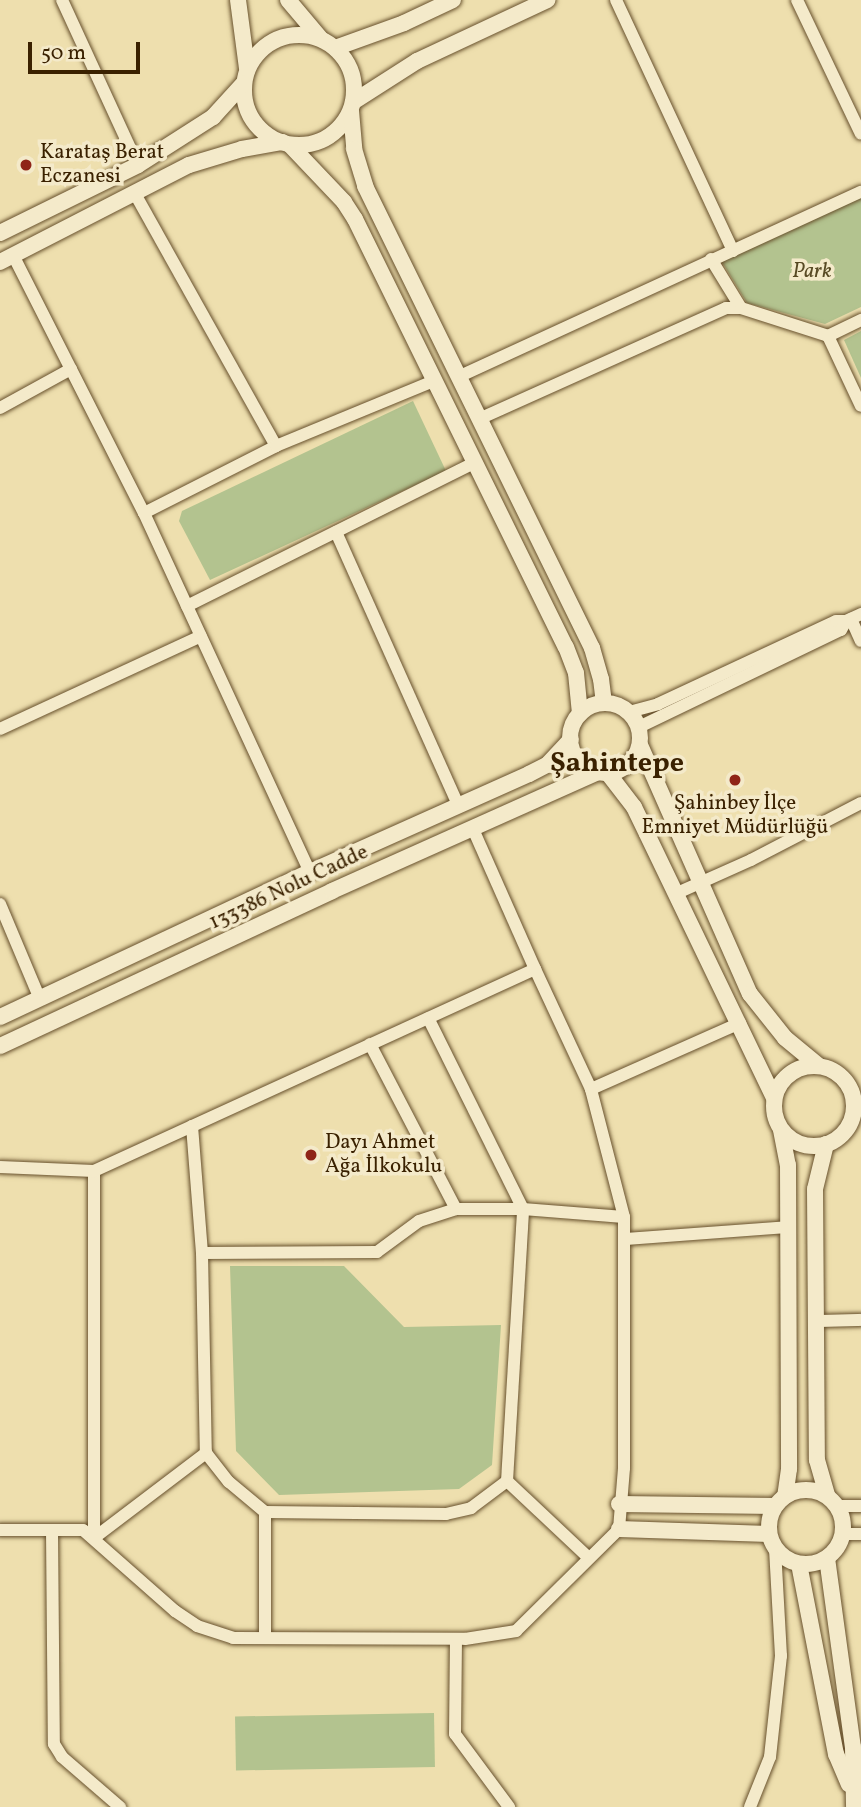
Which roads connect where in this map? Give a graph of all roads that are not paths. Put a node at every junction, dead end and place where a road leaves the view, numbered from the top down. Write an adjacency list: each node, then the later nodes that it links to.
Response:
1 (62, 0): 15 (street)
2 (238, 0): 10 (street)
3 (288, 0): 8 (street)
4 (453, 0): 9 (street)
5 (547, 0): 12 (street)
6 (616, 0): 19 (street)
7 (797, 0): 13 (street)
8 (321, 39): 9 (street); 10 (street)
9 (335, 48): 12 (street)
10 (247, 68): 11 (street)
11 (243, 84): 14 (street); 15 (street)
12 (352, 106): 14 (street); 26 (street)
13 (861, 134)
14 (286, 144): 16 (street); 27 (street)
15 (138, 165): 18 (street)
16 (134, 192): 20 (street); 31 (street)
17 (861, 192): 19 (street)
18 (0, 233)
19 (733, 250): 21 (street)
20 (7, 259): 25 (street)
21 (712, 260): 22 (street); 26 (street)
22 (741, 308): 24 (street); 30 (street)
23 (861, 320): 24 (street)
24 (828, 336): 28 (street)
25 (71, 369): 29 (street); 33 (street)
26 (458, 377): 30 (street)
27 (434, 381): 31 (street); 32 (street)
28 (861, 406)
29 (0, 408)
30 (479, 419): 39 (street)
31 (276, 446): 33 (street)
32 (474, 463): 34 (street); 41 (street)
33 (144, 513): 35 (street)
34 (336, 532): 35 (street); 48 (street)
35 (187, 606): 37 (street)
36 (853, 618): 38 (street); 40 (street); 42 (street)
37 (201, 636): 43 (street); 50 (street)
38 (861, 641)
39 (604, 703): 40 (street); 41 (street)
40 (629, 712): 42 (street)
41 (580, 714): 44 (street)
42 (639, 727): 45 (street)
43 (0, 729)
44 (570, 739): 46 (street); 48 (street, 133386 Nolu Cadde)
45 (640, 746): 46 (street); 51 (street)
46 (603, 772): 49 (street, 133386 Nolu Cadde); 52 (street)
47 (861, 803): 51 (street)
48 (458, 805): 50 (street, 133386 Nolu Cadde)
49 (473, 829): 54 (street); 60 (street, 133386 Nolu Cadde)
50 (310, 872): 55 (street, 133386 Nolu Cadde)
51 (701, 883): 52 (street); 61 (street)
52 (676, 894): 58 (street)
53 (0, 904): 55 (street)
54 (535, 969): 57 (street); 64 (street)
55 (40, 999): 56 (street, 133386 Nolu Cadde)
56 (0, 1017)
57 (428, 1018): 59 (street); 73 (street)
58 (740, 1023): 64 (street); 65 (street)
59 (370, 1044): 67 (street); 72 (street)
60 (0, 1046)
61 (819, 1066): 62 (street); 65 (street)
62 (842, 1077): 63 (street); 66 (street)
63 (861, 1083)
64 (591, 1089): 74 (street)
65 (774, 1098): 68 (street)
66 (856, 1120): 69 (street)
67 (192, 1126): 71 (street); 77 (street)
68 (781, 1130): 69 (street); 75 (street)
69 (826, 1144): 79 (street)
70 (0, 1167): 71 (street)
71 (94, 1171): 92 (street)
72 (456, 1209): 73 (street); 77 (street)
73 (523, 1209): 74 (street); 81 (street)
74 (624, 1217): 76 (street)
75 (788, 1227): 76 (street); 82 (street)
76 (625, 1239): 84 (street)
77 (202, 1253): 80 (street)
78 (861, 1320): 79 (street)
79 (816, 1321): 83 (street)
80 (206, 1453): 86 (street); 92 (street)
81 (507, 1481): 86 (street); 94 (street)
82 (780, 1501): 83 (street); 84 (street); 93 (street)
83 (833, 1501): 85 (street); 90 (street)
84 (619, 1504): 89 (street)
85 (861, 1506)
86 (265, 1512): 97 (street)
87 (0, 1530): 88 (street)
88 (52, 1530): 92 (street); 100 (street)
89 (619, 1530): 93 (street); 94 (street)
90 (843, 1534): 91 (street); 95 (street)
91 (861, 1534)
92 (94, 1538): 97 (street)
93 (772, 1541): 96 (street); 102 (street)
94 (589, 1558): 98 (street)
95 (827, 1558): 96 (street); 99 (street)
96 (799, 1564): 99 (street)
97 (265, 1638): 98 (street)
98 (456, 1639): 101 (street)
99 (851, 1789): 103 (street)
100 (120, 1807)
101 (509, 1807)
102 (750, 1807)
103 (854, 1807)

